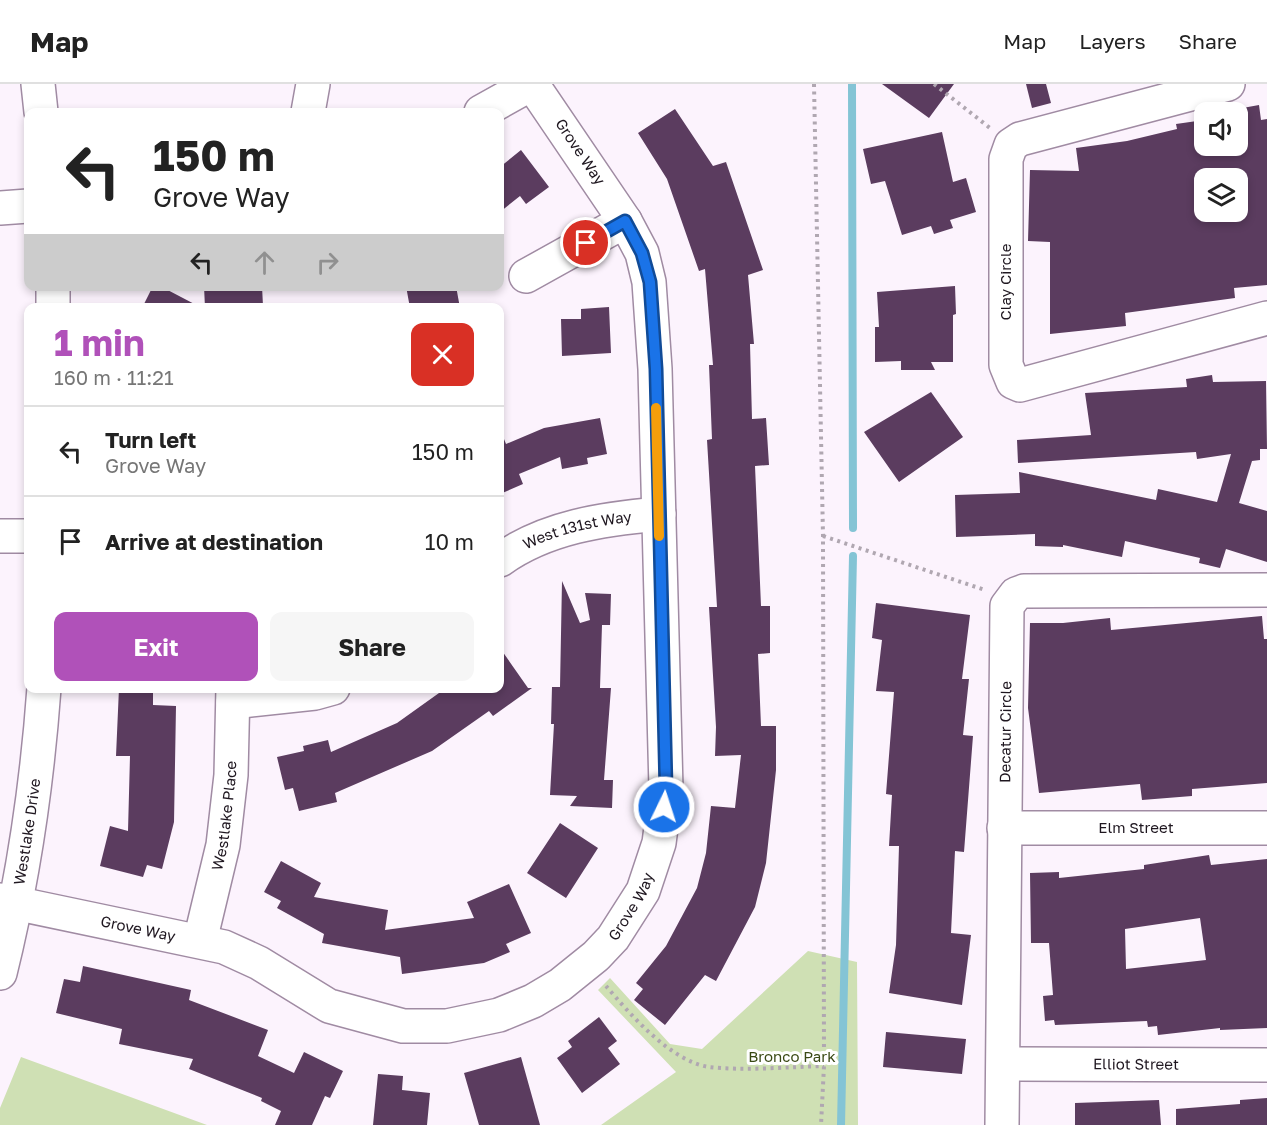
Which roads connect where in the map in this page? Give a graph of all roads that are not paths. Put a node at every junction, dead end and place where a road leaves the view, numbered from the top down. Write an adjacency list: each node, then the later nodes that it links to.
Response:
1 (38, 84): 5 (street)
2 (313, 84): 6 (street)
3 (532, 84): 7 (street); 10 (street, Grove Way)
4 (1228, 84): 12 (street, Clay Circle)
5 (41, 108)
6 (309, 108)
7 (488, 108)
8 (24, 206): 9 (street)
9 (0, 208)
10 (625, 221): 11 (street); 13 (street, Grove Way)
11 (526, 276)
12 (1267, 318)
13 (659, 514): 16 (street, West 131st Way); 24 (street, Grove Way)
14 (0, 536): 15 (street)
15 (24, 537)
16 (504, 558)
17 (1267, 590): 21 (street, Decatur Circle)
18 (43, 693): 23 (street, Westlake Drive)
19 (315, 693): 20 (street)
20 (233, 695): 24 (street, Westlake Place)
21 (1004, 828): 22 (street, Elm Street); 26 (street, Decatur Circle)
22 (1267, 828)
23 (9, 902): 24 (street, Grove Way); 25 (street, Westlake Drive)
24 (200, 941)
25 (0, 973)
26 (1004, 1064): 27 (street, Elliot Street); 28 (street, Decatur Circle)
27 (1267, 1065)
28 (1002, 1125)

